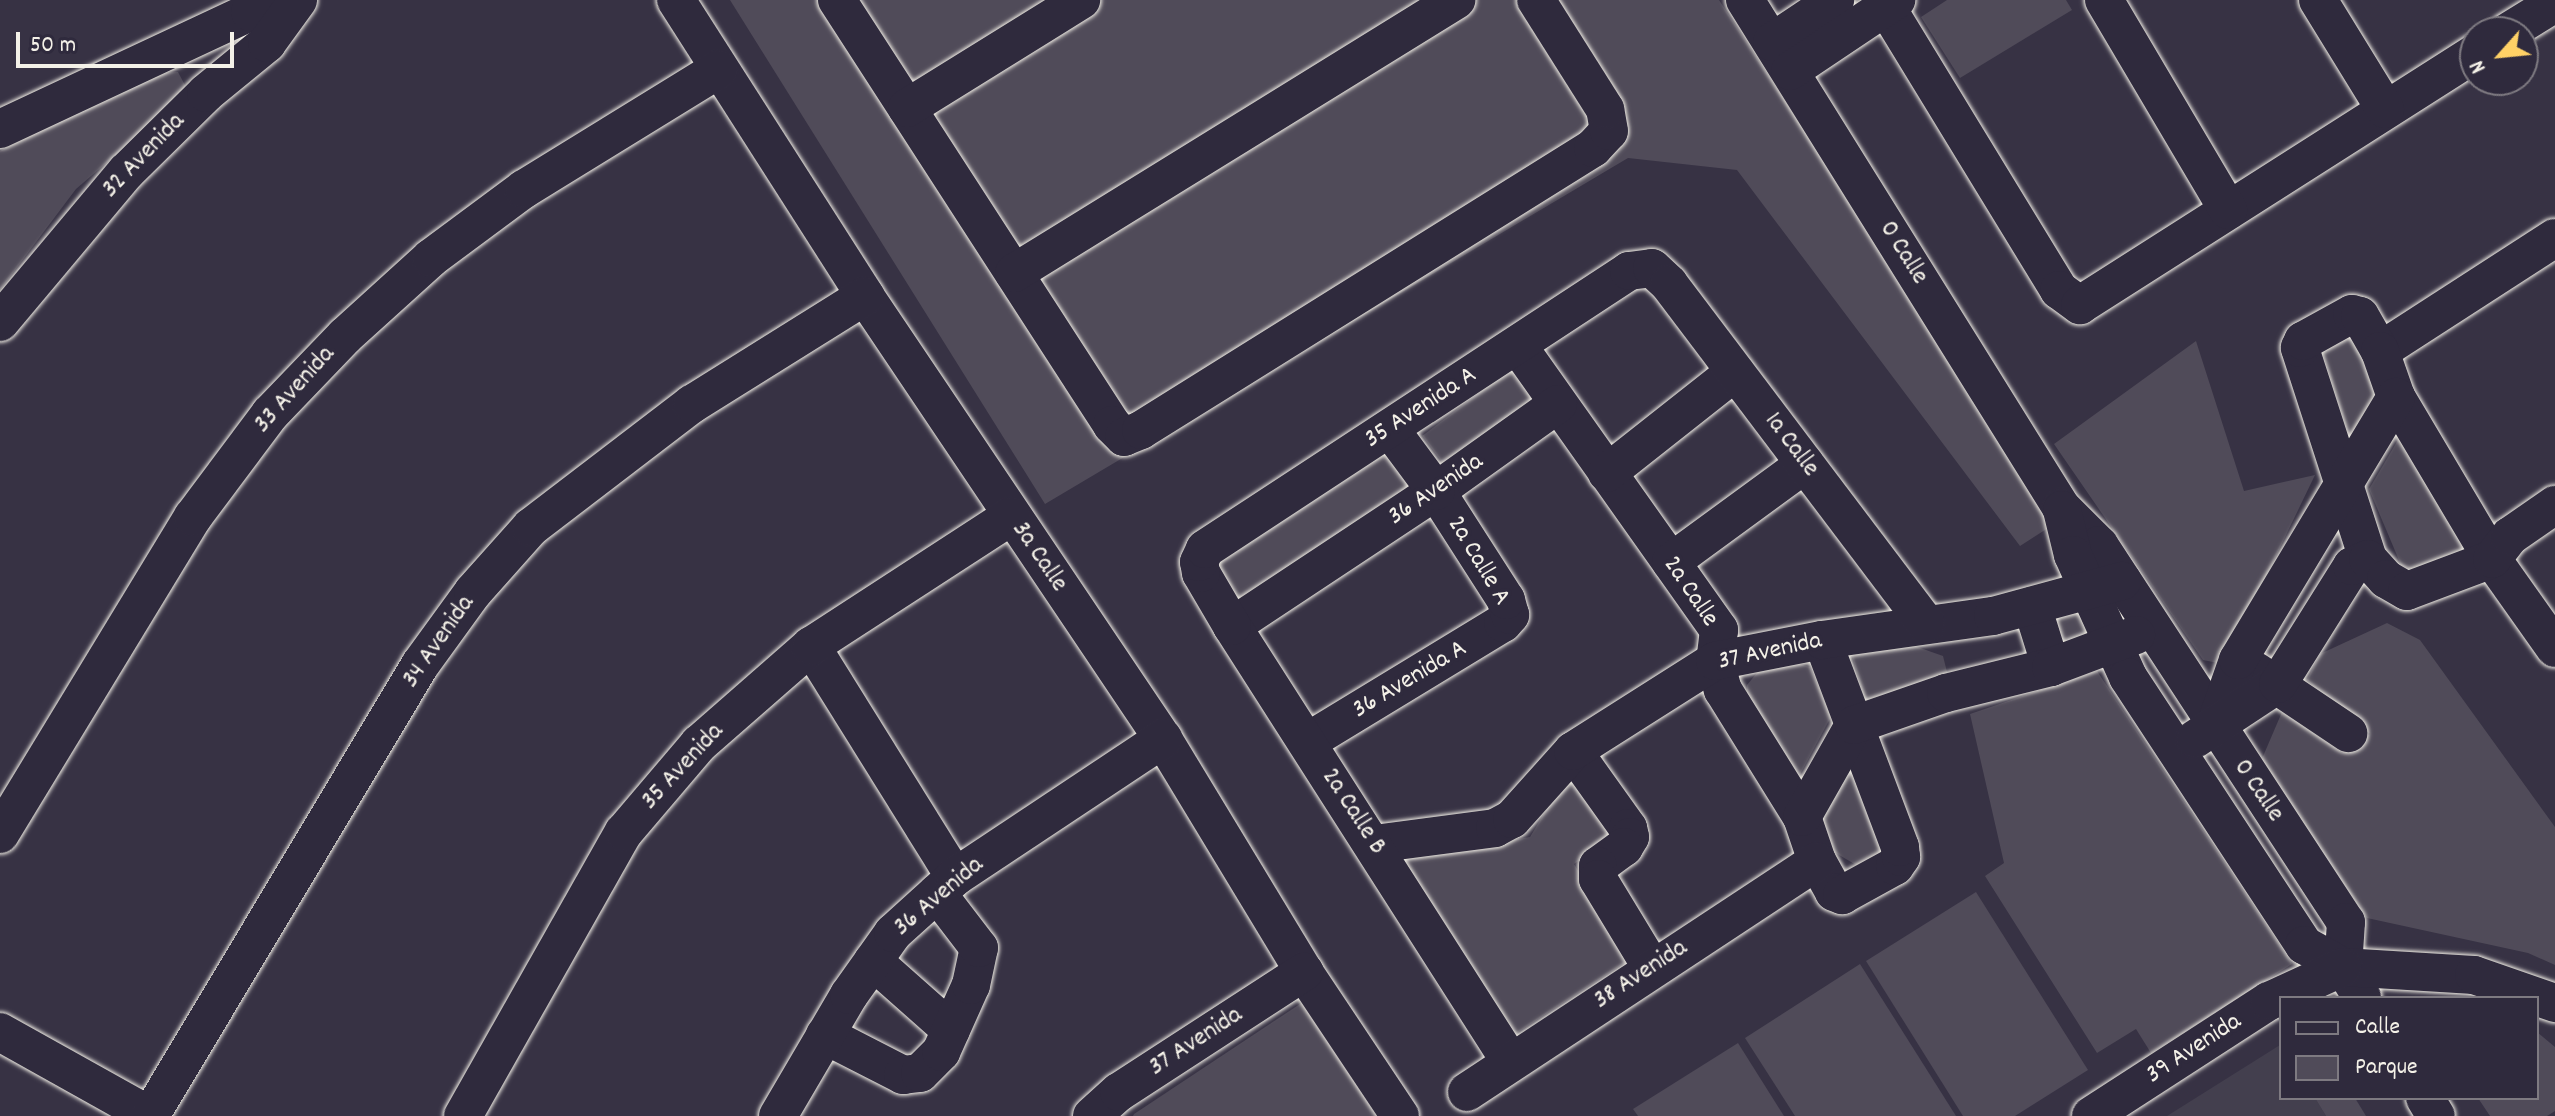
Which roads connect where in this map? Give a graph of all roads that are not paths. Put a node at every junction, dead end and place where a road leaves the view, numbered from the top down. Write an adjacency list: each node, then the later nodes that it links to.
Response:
1 (297, 0): 14 (street); 18 (street, 32 Avenida)
2 (676, 0): 17 (street, 3a Calle)
3 (837, 0): 19 (street)
4 (1081, 0): 19 (street)
5 (1456, 0): 25 (street)
6 (1536, 0): 25 (street)
7 (1745, 0): 15 (street, 0 Calle)
8 (1835, 0): 15 (street)
9 (2104, 0): 22 (street)
10 (2318, 0): 20 (street)
11 (1888, 2): 15 (street); 22 (street)
12 (2555, 3): 13 (street)
13 (2534, 16)
14 (179, 45): 18 (street); 21 (street)
15 (1781, 57): 44 (street, 0 Calle)
16 (2459, 63): 20 (street)
17 (719, 69): 26 (street, 3a Calle); 68 (street, 33 Avenida)
18 (206, 93): 27 (street, 32 Avenida)
19 (907, 108): 25 (street)
20 (2385, 109): 22 (street)
21 (0, 129)
22 (2228, 210)
23 (2554, 242): 29 (street)
24 (1652, 268): 28 (street, 35 Avenida A); 30 (street, 1a Calle)
25 (1014, 273)
26 (865, 296): 39 (street, 3a Calle); 84 (street, 34 Avenida)
27 (0, 322)
28 (1518, 346): 32 (street, 2a Calle); 33 (street, 35 Avenida A)
29 (2380, 351): 31 (street); 36 (street)
30 (1735, 372): 34 (street, 1a Calle); 35 (street)
31 (2396, 397): 36 (street); 41 (street)
32 (1558, 404): 35 (street, 2a Calle); 37 (street, 36 Avenida)
33 (1390, 429): 37 (street, 2a Calle A); 42 (street, 35 Avenida A)
34 (1805, 464): 43 (street); 48 (street, 1a Calle)
35 (1607, 473): 43 (street, 2a Calle)
36 (2345, 479): 40 (street); 45 (street)
37 (1436, 491): 47 (street, 2a Calle A); 50 (street, 36 Avenida)
38 (2555, 505): 41 (street)
39 (1011, 516): 54 (street, 35 Avenida); 63 (street, 3a Calle)
40 (2368, 559): 41 (street); 49 (street)
41 (2492, 559): 55 (street)
42 (1199, 562): 50 (street, 2a Calle B)
43 (1671, 562): 57 (street, 2a Calle)
44 (2105, 586): 46 (street, 37 Avenida); 51 (street, 0 Calle); 53 (street, 0 Calle)
45 (2273, 604): 49 (street); 56 (street)
46 (2032, 606): 48 (street, 37 Avenida); 58 (street)
47 (1510, 615): 64 (street, 36 Avenida A)
48 (1926, 624): 52 (street, 37 Avenida)
49 (2314, 625): 59 (street)
50 (1232, 626): 64 (street, 2a Calle B)
51 (2152, 628): 53 (street); 61 (street, 0 Calle)
52 (1822, 640): 57 (street, 37 Avenida); 60 (street)
53 (2112, 645): 58 (street); 66 (street, 0 Calle)
54 (811, 646): 71 (street); 85 (street, 35 Avenida)
55 (2555, 648)
56 (2238, 660): 59 (street); 61 (street)
57 (1715, 661): 65 (street, 37 Avenida); 67 (street, 2a Calle)
58 (2051, 667): 60 (street)
59 (2278, 684): 61 (street); 62 (street)
60 (1854, 725): 67 (street); 70 (street, 2a Calle)
61 (2215, 726): 66 (street); 75 (street, 0 Calle)
62 (2348, 733)
63 (1163, 739): 71 (street, 36 Avenida); 74 (street, 3a Calle)
64 (1307, 742): 69 (street, 2a Calle B)
65 (1573, 751): 69 (street, 37 Avenida); 73 (street)
66 (2176, 752): 75 (street, 0 Calle)
67 (1802, 817): 70 (street, 2a Calle)
68 (0, 834)
69 (1374, 844): 82 (street, 2a Calle B)
70 (1817, 861): 73 (street, 38 Avenida)
71 (946, 885): 72 (street, 36 Avenida); 79 (street)
72 (873, 961): 79 (street); 81 (street, 36 Avenida)
73 (1652, 968): 82 (street, 38 Avenida)
74 (1304, 972): 87 (street, 37 Avenida); 88 (street, 3a Calle)
75 (2353, 982): 76 (street, 39 Avenida); 77 (street, 0 Calle)
76 (2291, 996)
77 (2535, 996)
78 (2279, 999): 89 (street, 39 Avenida)
79 (951, 1030): 81 (street)
80 (0, 1032): 84 (street)
81 (825, 1035): 86 (street, 36 Avenida)
82 (1510, 1061): 83 (street, 38 Avenida)
83 (1467, 1092)
84 (150, 1116)
85 (463, 1116)
86 (778, 1116)
87 (1092, 1116)
88 (1400, 1116)
89 (2091, 1116)

